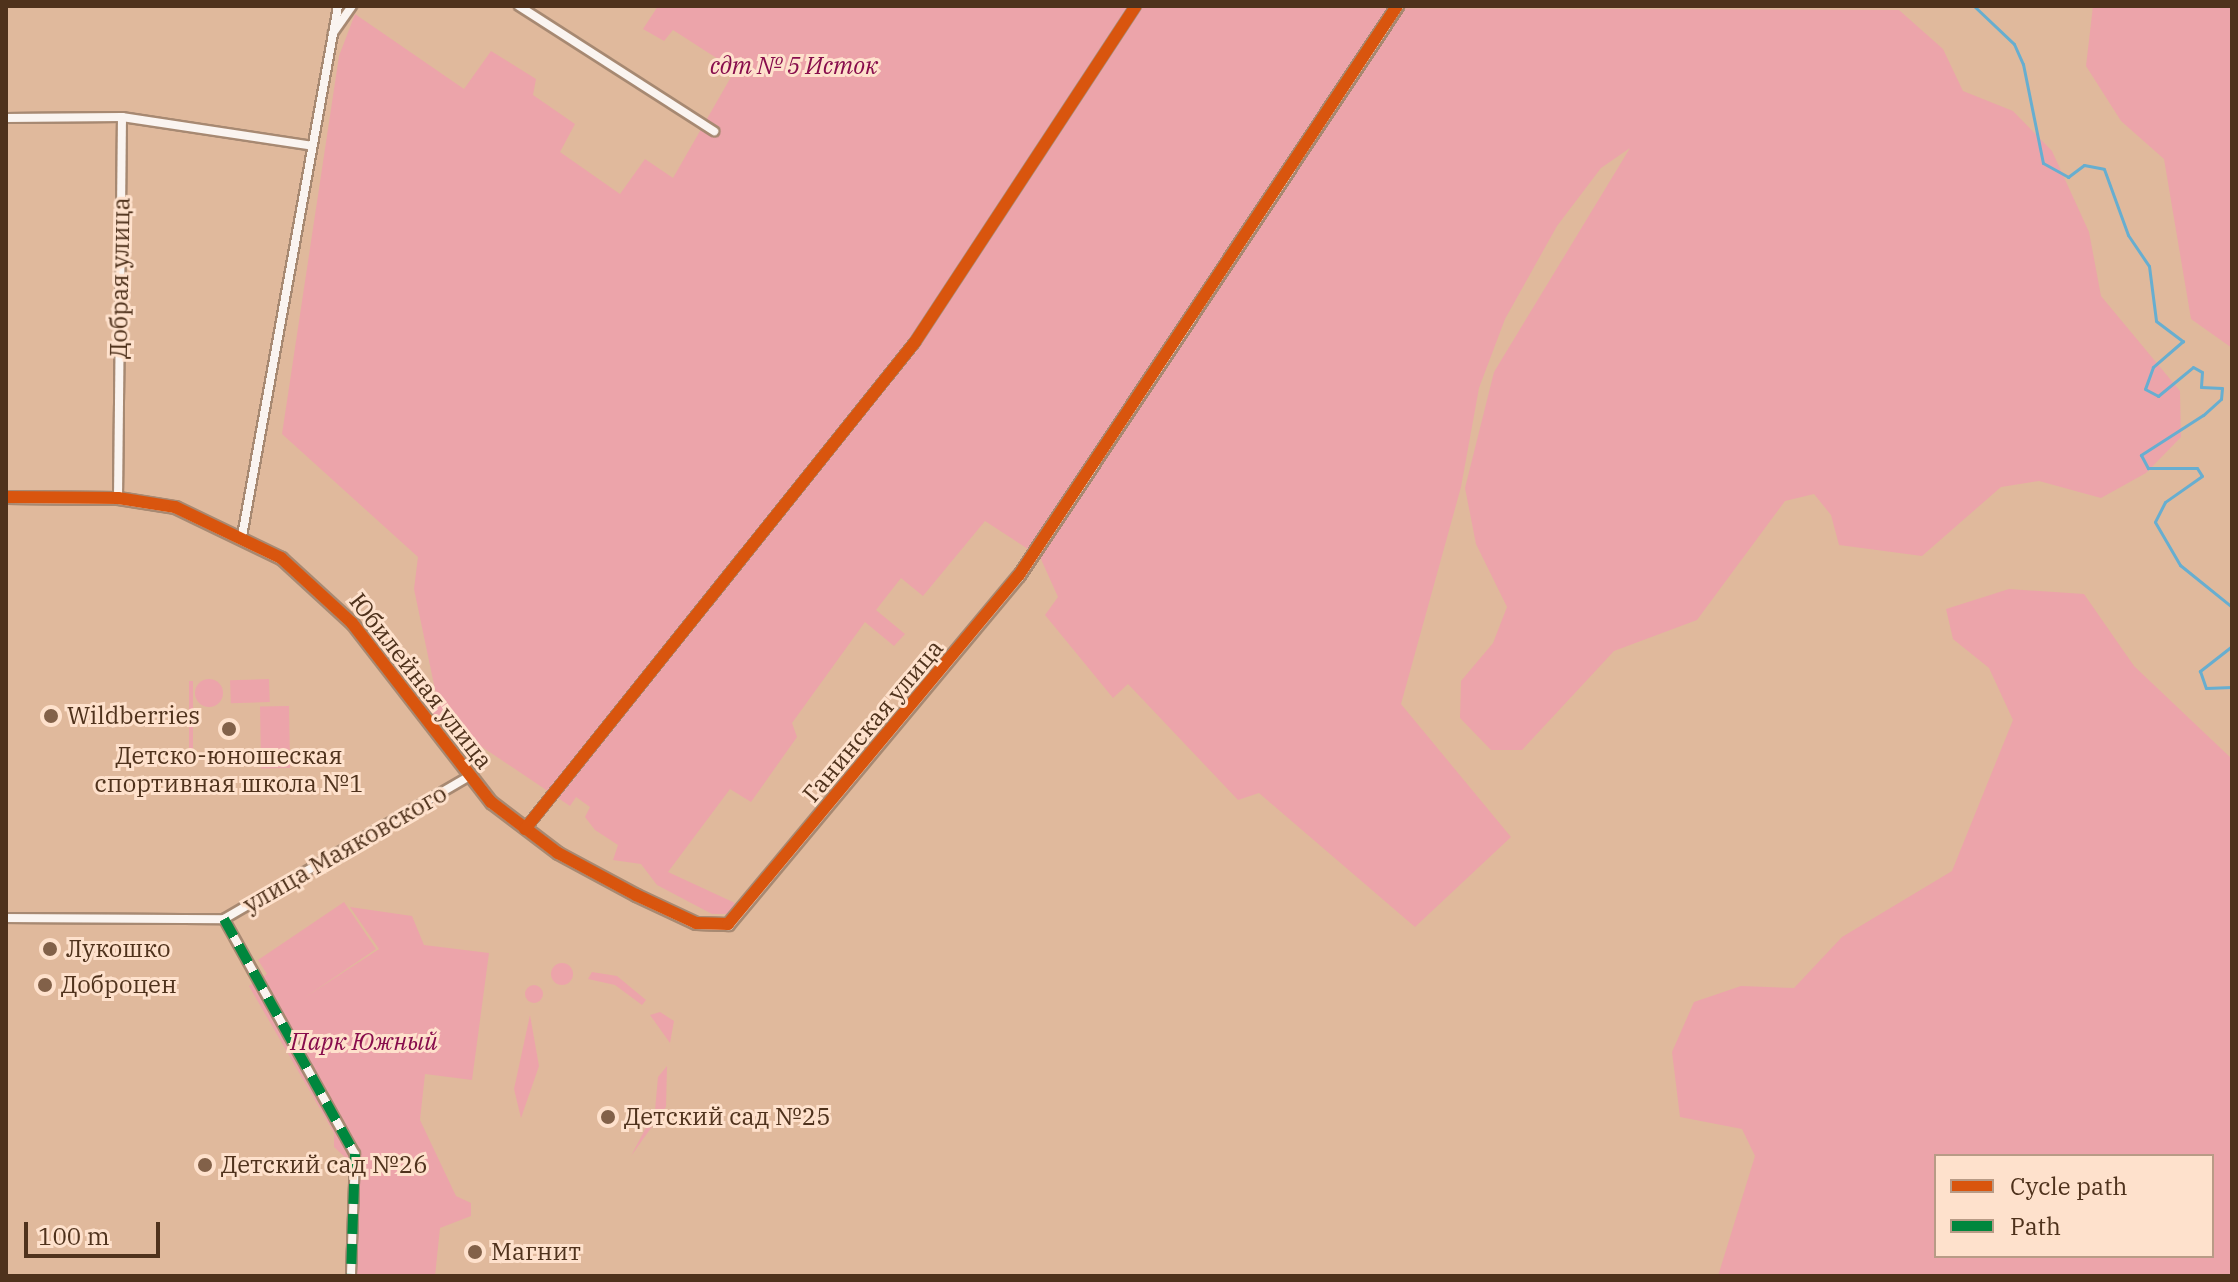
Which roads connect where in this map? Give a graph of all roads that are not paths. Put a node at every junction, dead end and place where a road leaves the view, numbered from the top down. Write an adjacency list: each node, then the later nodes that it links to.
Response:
1 (335, 6): 6 (street)
2 (352, 6): 6 (street)
3 (519, 6): 9 (street)
4 (1136, 6): 15 (street)
5 (1397, 6): 17 (street, Ганинская улица)
6 (330, 37): 10 (street)
7 (122, 117): 8 (street); 10 (street); 12 (street, Добрая улица)
8 (6, 118)
9 (714, 131)
10 (308, 145): 13 (street)
11 (6, 497): 12 (street, Юбилейная улица)
12 (118, 498): 13 (street, Юбилейная улица)
13 (242, 536): 14 (street, Юбилейная улица)
14 (466, 778): 15 (street, Юбилейная улица); 18 (street, улица Маяковского)
15 (525, 829): 17 (street, Юбилейная улица)
16 (6, 918): 18 (street, улица Маяковского)
17 (739, 918)
18 (224, 919): 19 (street, улица Маяковского)
19 (351, 1276)

